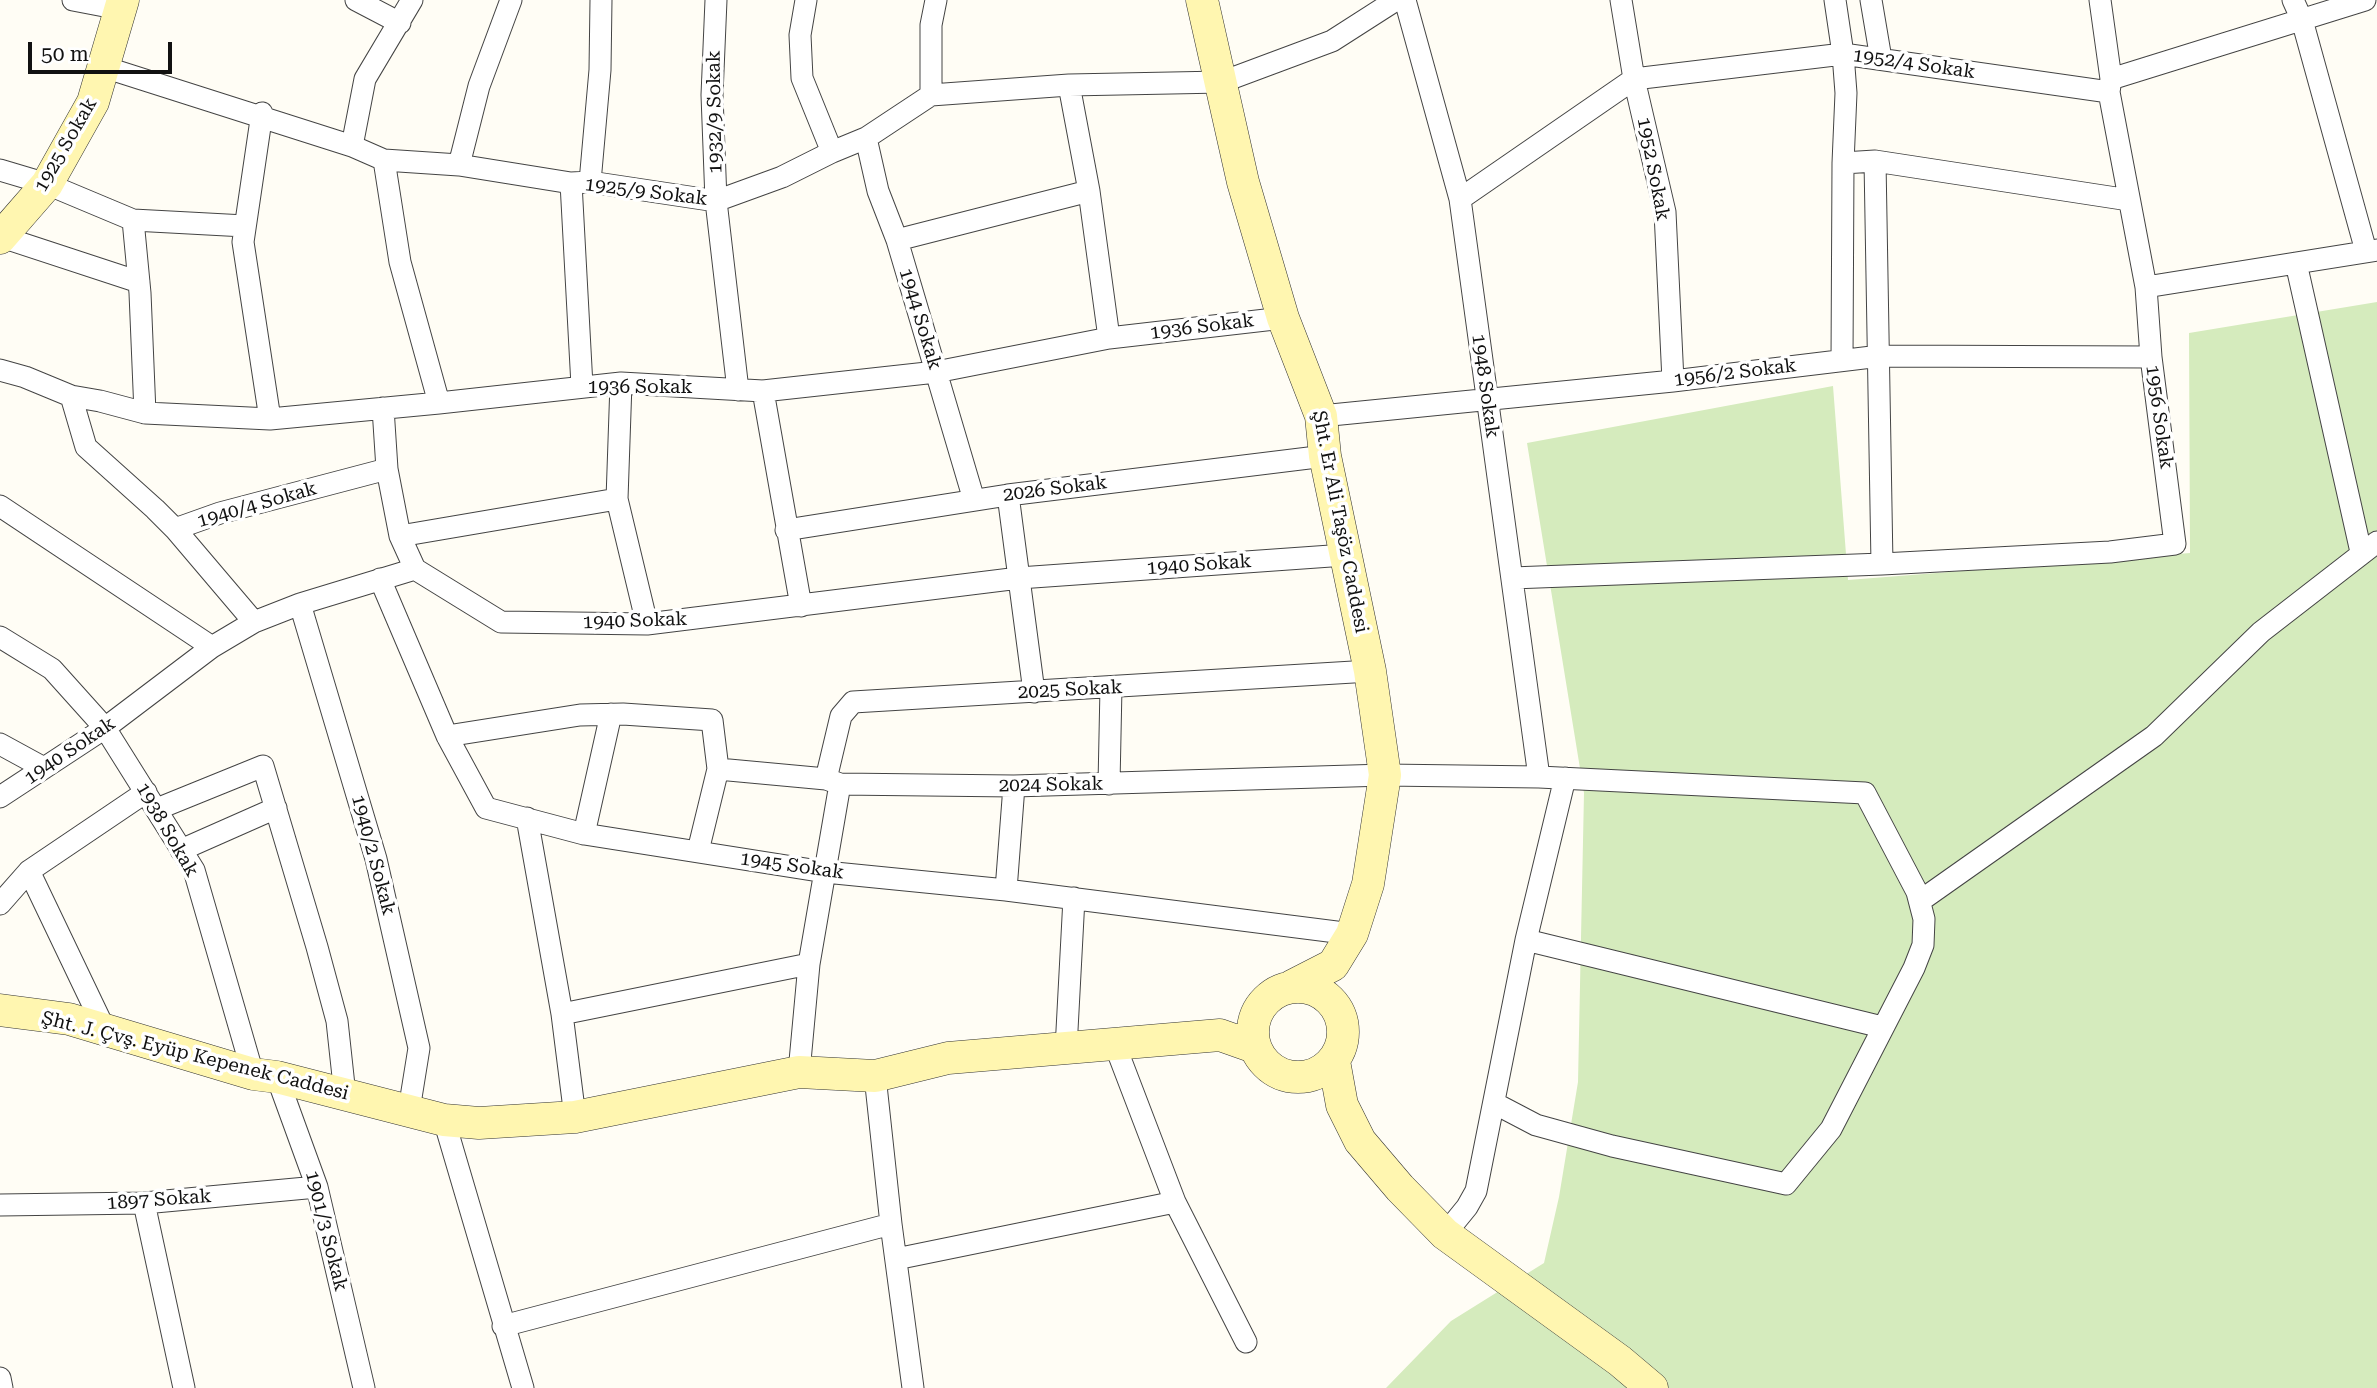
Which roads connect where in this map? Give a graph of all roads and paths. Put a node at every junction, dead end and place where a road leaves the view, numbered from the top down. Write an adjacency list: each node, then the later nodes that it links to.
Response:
1 (73, 0): 18 (street)
2 (356, 0): 20 (street)
3 (412, 0): 20 (street)
4 (511, 0): 36 (street)
5 (601, 0): 38 (street)
6 (716, 0): 43 (street, 1932/9 Sokak)
7 (806, 0): 32 (street)
8 (936, 0): 28 (street)
9 (1202, 0): 25 (street, Şht. Er Ali Taşöz Caddesi)
10 (1396, 0): 25 (street, 1925/9 Sokak)
11 (1405, 0): 41 (street, 1948 Sokak)
12 (1621, 0): 24 (street, 1952 Sokak)
13 (1835, 0): 21 (street)
14 (1871, 0): 22 (street)
15 (2099, 0): 27 (street, 1956 Sokak)
16 (2293, 0): 19 (street)
17 (2365, 0): 19 (street)
18 (122, 4): 23 (street, 1925 Sokak)
19 (2302, 20): 27 (street); 48 (street)
20 (400, 23): 31 (street)
21 (1843, 54): 22 (street, 1952/4 Sokak); 24 (street, 1952/4 Sokak); 35 (street)
22 (1881, 60): 27 (street, 1952/4 Sokak)
23 (104, 67): 29 (street, 1925/9 Sokak); 39 (street, 1925 Sokak)
24 (1634, 79): 41 (street); 59 (street, 1952 Sokak)
25 (1222, 82): 26 (street, 1925/9 Sokak); 52 (street, Şht. Er Ali Taşöz Caddesi)
26 (1069, 85): 28 (street, 1925/9 Sokak); 40 (street)
27 (2110, 85): 42 (street, 1956 Sokak)
28 (931, 95): 30 (street, 1925/9 Sokak)
29 (262, 115): 31 (street, 1925/9 Sokak); 45 (street)
30 (866, 138): 32 (street, 1925/9 Sokak); 47 (street, 1944 Sokak)
31 (352, 146): 33 (street, 1925/9 Sokak)
32 (832, 152): 43 (street, 1925/9 Sokak)
33 (384, 160): 36 (street, 1925/9 Sokak); 66 (street)
34 (1875, 161): 35 (street); 42 (street); 54 (street)
35 (1843, 163): 56 (street)
36 (459, 165): 38 (street, 1925/9 Sokak)
37 (0, 170): 39 (street)
38 (581, 183): 43 (street, 1925/9 Sokak); 61 (street)
39 (47, 184): 44 (street); 46 (street, 1925 Sokak)
40 (1088, 191): 47 (street); 53 (street)
41 (1460, 200): 65 (street, 1948 Sokak)
42 (2129, 200): 51 (street, 1956 Sokak)
43 (716, 201): 62 (street, 1932/9 Sokak)
44 (133, 220): 45 (street); 50 (street)
45 (245, 226): 70 (street)
46 (1, 237): 50 (street)
47 (897, 240): 58 (street, 1944 Sokak)
48 (2371, 251): 49 (street)
49 (2297, 263): 51 (street); 80 (street)
50 (139, 282): 68 (street)
51 (2146, 287): 55 (street, 1956 Sokak)
52 (1283, 318): 53 (street, 1936 Sokak); 69 (street, Şht. Er Ali Taşöz Caddesi)
53 (1109, 338): 58 (street, 1936 Sokak)
54 (1880, 356): 55 (street, 1956/2 Sokak); 56 (street, 1956/2 Sokak); 82 (street)
55 (2151, 357): 82 (street, 1956 Sokak)
56 (1842, 360): 59 (street, 1956/2 Sokak)
57 (0, 370): 64 (street, 1936 Sokak)
58 (936, 372): 63 (street, 1936 Sokak); 75 (street, 1944 Sokak)
59 (1673, 381): 65 (street, 1956/2 Sokak)
60 (621, 383): 61 (street, 1936 Sokak); 62 (street, 1936 Sokak); 74 (street)
61 (582, 386): 66 (street, 1936 Sokak)
62 (738, 390): 63 (street, 1936 Sokak)
63 (763, 391): 78 (street)
64 (71, 396): 68 (street, 1936 Sokak); 77 (street, 1940/4 Sokak)
65 (1487, 400): 69 (street, 1956/2 Sokak); 85 (street, 1948 Sokak)
66 (439, 404): 67 (street, 1936 Sokak)
67 (383, 408): 70 (street, 1936 Sokak); 72 (street)
68 (145, 413): 70 (street, 1936 Sokak)
69 (1321, 416): 71 (street, Şht. Er Ali Taşöz Caddesi)
70 (270, 419)
71 (1325, 456): 73 (street, 2026 Sokak); 81 (street, Şht. Er Ali Taşöz Caddesi)
72 (387, 470): 77 (street, 1940/4 Sokak); 79 (street)
73 (1008, 495): 75 (street, 2026 Sokak); 84 (street)
74 (617, 499): 79 (street); 90 (street)
75 (974, 500): 78 (street, 2026 Sokak)
76 (0, 506): 92 (street)
77 (176, 530): 89 (street)
78 (786, 530): 88 (street)
79 (400, 536): 83 (street)
80 (2369, 547): 119 (street)
81 (1345, 555): 84 (street, 1940 Sokak); 93 (street, Şht. Er Ali Taşöz Caddesi)
82 (1882, 564): 85 (street)
83 (415, 569): 86 (street, 1940 Sokak); 90 (street, 1940 Sokak)
84 (1019, 578): 88 (street, 1940 Sokak); 95 (street)
85 (1513, 578): 103 (street, 1948 Sokak)
86 (380, 579): 87 (street, 1940 Sokak); 98 (street, 1945 Sokak)
87 (300, 604): 89 (street, 1940 Sokak); 142 (street, 1940/2 Sokak)
88 (801, 606): 90 (street, 1940 Sokak)
89 (254, 622): 92 (street, 1940 Sokak)
90 (647, 624)
91 (0, 637): 97 (street, 1938 Sokak)
92 (212, 647): 97 (street, 1940 Sokak)
93 (1370, 671): 94 (street, 2025 Sokak); 102 (street, Şht. Er Ali Taşöz Caddesi)
94 (1111, 687): 95 (street, 2025 Sokak); 106 (street)
95 (1034, 692): 105 (street, 2025 Sokak)
96 (611, 714): 98 (street); 101 (street); 112 (street)
97 (105, 728): 100 (street, 1940 Sokak); 109 (street, 1938 Sokak)
98 (447, 736): 111 (street, 1945 Sokak)
99 (0, 744): 100 (street)
100 (44, 768): 108 (street, 1940 Sokak)
101 (718, 769): 105 (street, 2024 Sokak); 114 (street)
102 (1385, 775): 103 (street, 2024 Sokak); 106 (street, 2024 Sokak); 121 (street, Şht. Er Ali Taşöz Caddesi)
103 (1539, 776): 104 (street, 2024 Sokak)
104 (1565, 778): 119 (street, 2024 Sokak); 122 (street)
105 (833, 781): 107 (street, 2024 Sokak); 116 (street, 2025 Sokak)
106 (1109, 784): 107 (street, 2024 Sokak)
107 (1014, 786): 117 (street)
108 (0, 797)
109 (151, 801): 110 (street); 113 (street, 1938 Sokak); 115 (street)
110 (276, 808): 113 (street); 140 (street)
111 (527, 818): 112 (street, 1945 Sokak); 129 (street)
112 (584, 834): 114 (street, 1945 Sokak)
113 (181, 850): 138 (street, 1938 Sokak)
114 (698, 851): 116 (street, 1945 Sokak)
115 (29, 871): 120 (street); 131 (street)
116 (825, 872): 117 (street, 1945 Sokak); 123 (street, 2025 Sokak)
117 (1006, 890): 118 (street, 1945 Sokak)
118 (1074, 898): 121 (street, 1945 Sokak); 135 (street)
119 (1920, 901): 130 (street)
120 (0, 904)
121 (1353, 934): 124 (street, Şht. Er Ali Taşöz Caddesi)
122 (1526, 940): 130 (street); 141 (street)
123 (809, 964): 129 (street); 137 (street, 2025 Sokak)
124 (1333, 965): 125 (street); 126 (street)
125 (1292, 986): 126 (street); 127 (street)
126 (1334, 1003): 136 (street)
127 (1259, 1006): 132 (street); 134 (street)
128 (0, 1010): 131 (street, Şht. J. Çvş. Eyüp Kepenek Caddesi)
129 (562, 1014): 143 (street)
130 (1882, 1027): 141 (street)
131 (105, 1030): 138 (street, Şht. J. Çvş. Eyüp Kepenek Caddesi)
132 (1220, 1035): 133 (street, Şht. J. Çvş. Eyüp Kepenek Caddesi); 134 (street)
133 (1115, 1045): 135 (street, Şht. J. Çvş. Eyüp Kepenek Caddesi); 146 (street)
134 (1254, 1047): 136 (street)
135 (1066, 1049): 139 (street, Şht. J. Çvş. Eyüp Kepenek Caddesi)
136 (1323, 1069): 150 (street)
137 (799, 1072): 139 (street, Şht. J. Çvş. Eyüp Kepenek Caddesi); 143 (street, Şht. J. Çvş. Eyüp Kepenek Caddesi)
138 (265, 1075): 140 (street, Şht. J. Çvş. Eyüp Kepenek Caddesi); 145 (street, 1901/3 Sokak)
139 (875, 1076): 149 (street)
140 (345, 1095): 142 (street, Şht. J. Çvş. Eyüp Kepenek Caddesi)
141 (1494, 1103): 150 (street)
142 (409, 1110): 144 (street, Şht. J. Çvş. Eyüp Kepenek Caddesi)
143 (575, 1117): 144 (street, Şht. J. Çvş. Eyüp Kepenek Caddesi)
144 (444, 1120): 152 (street)
145 (317, 1187): 147 (street, 1897 Sokak); 157 (street, 1901/3 Sokak)
146 (1175, 1202): 151 (street); 153 (street)
147 (144, 1203): 148 (street, 1897 Sokak); 156 (street)
148 (0, 1205)
149 (891, 1224): 151 (street); 152 (street)
150 (1445, 1234): 160 (street)
151 (896, 1259): 159 (street)
152 (503, 1326): 158 (street)
153 (1246, 1342)
154 (0, 1378): 155 (street)
155 (2, 1388)
156 (184, 1388)
157 (363, 1388)
158 (523, 1388)
159 (913, 1388)
160 (1653, 1388)

